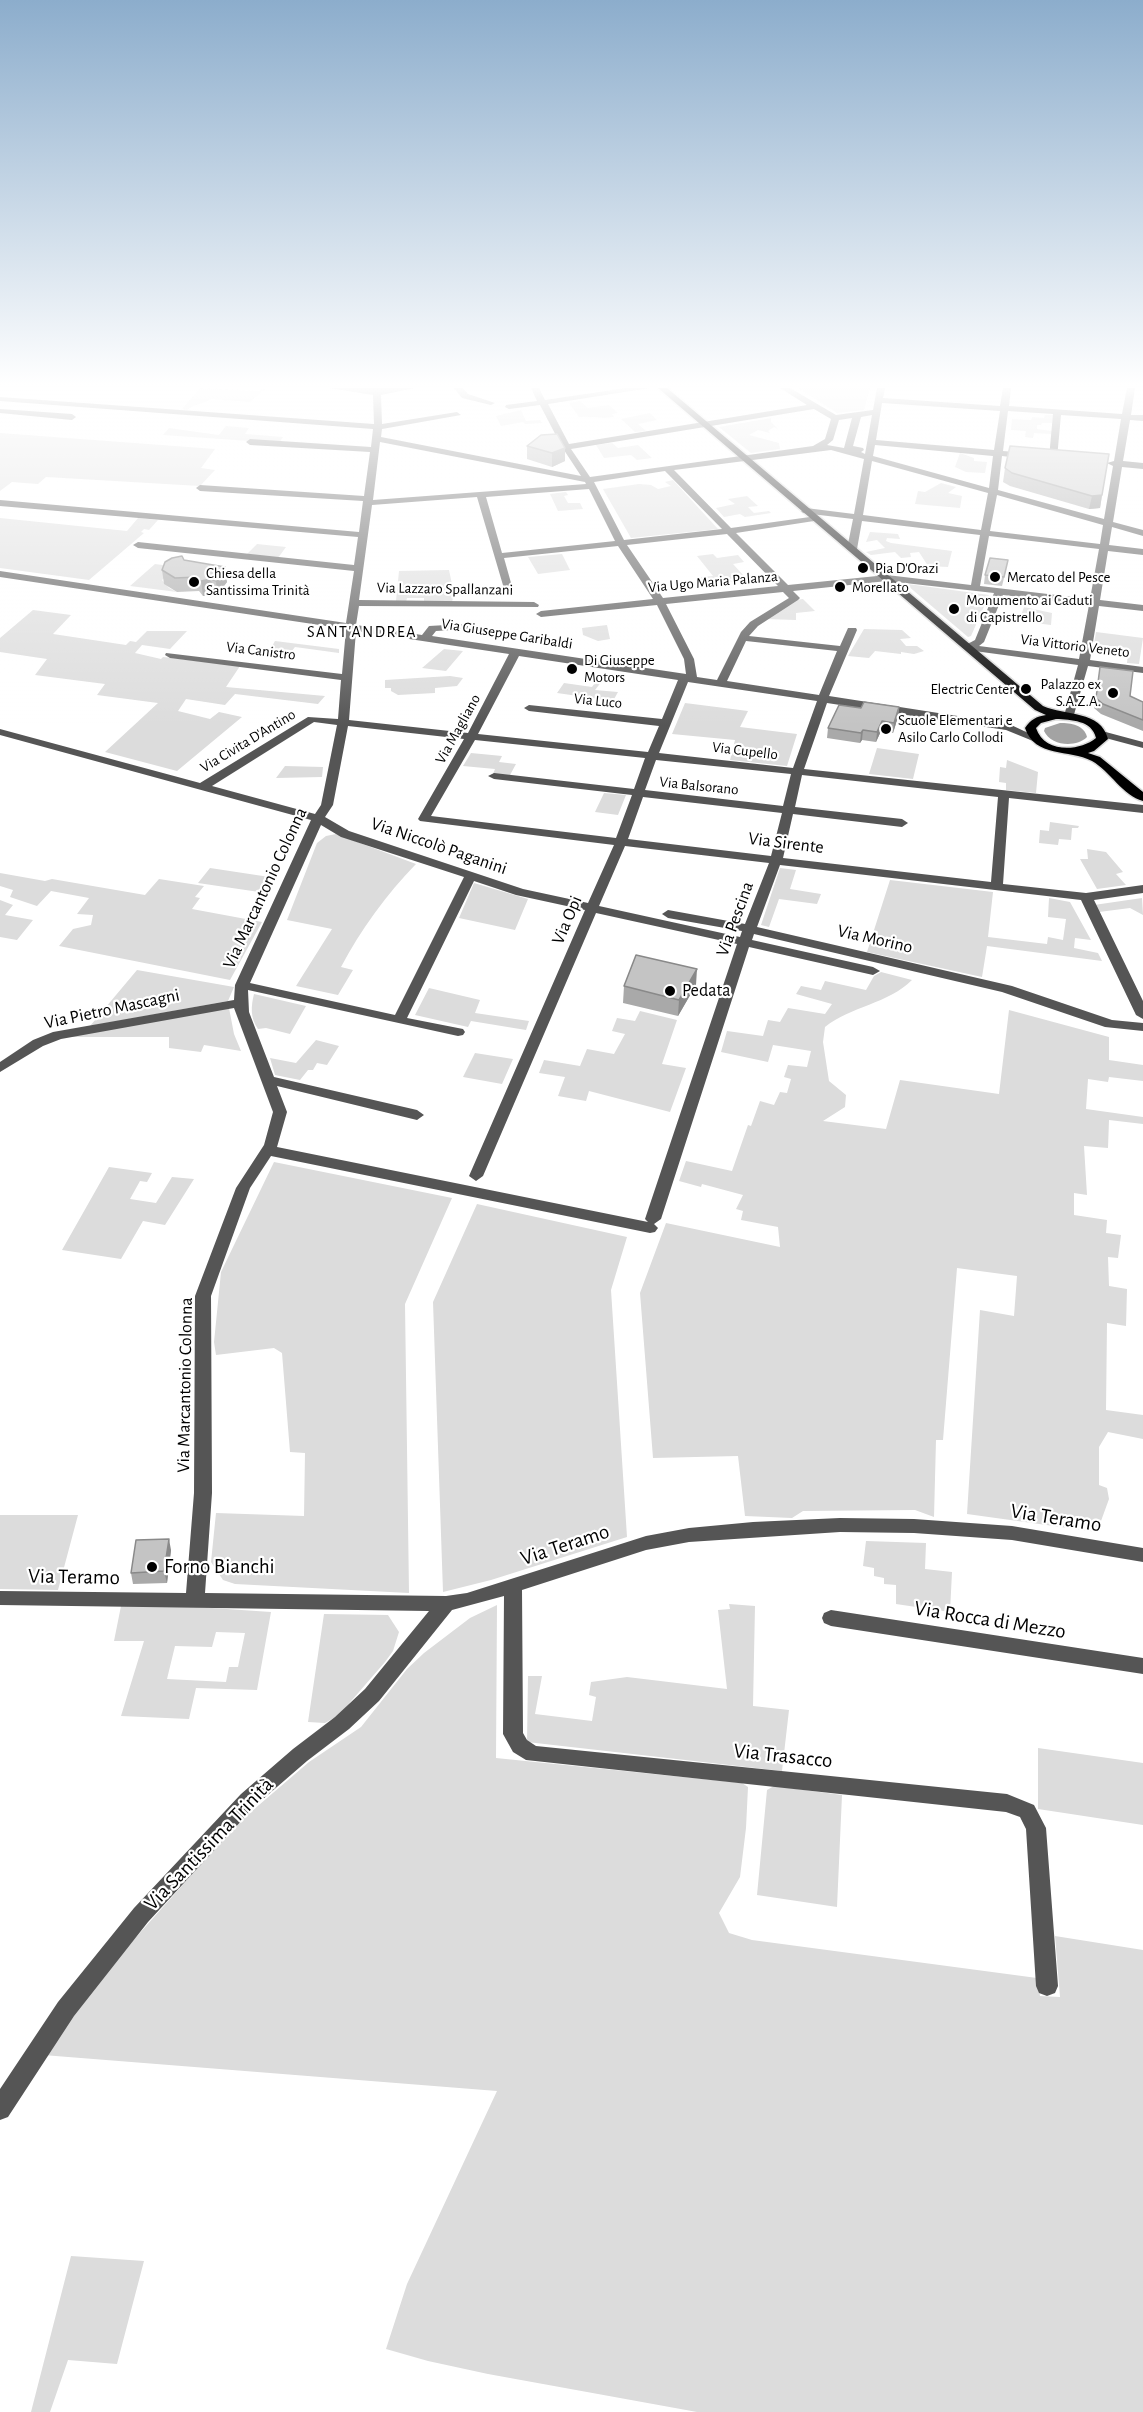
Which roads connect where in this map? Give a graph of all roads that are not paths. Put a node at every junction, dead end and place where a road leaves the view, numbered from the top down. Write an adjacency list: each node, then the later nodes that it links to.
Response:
1 (361, 501): 2 (street)
2 (367, 501): 3 (street); 20 (street, Via Marcantonio Colonna)
3 (375, 501)
4 (483, 501): 26 (street)
5 (599, 501): 21 (street)
6 (700, 501): 17 (street)
7 (794, 501): 13 (main road)
8 (860, 501): 14 (street)
9 (991, 501): 18 (street)
10 (1027, 501): 16 (street)
11 (1113, 501): 16 (street)
12 (0, 503): 20 (street)
13 (806, 511): 14 (street); 15 (main road)
14 (857, 516): 18 (street); 24 (street)
15 (814, 518): 17 (street); 24 (main road)
16 (1109, 524): 19 (street); 23 (street)
17 (730, 531): 21 (street); 32 (street)
18 (986, 533): 23 (street); 30 (street)
19 (1143, 533)
20 (363, 535): 27 (street, Via Marcantonio Colonna)
21 (621, 543): 26 (street); 34 (street)
22 (138, 545): 27 (street)
23 (1104, 548): 25 (street); 36 (street)
24 (852, 549): 29 (main road)
25 (1143, 552)
26 (500, 556): 31 (street)
27 (360, 569): 35 (street, Via Marcantonio Colonna)
28 (0, 574): 40 (street, Via Giuseppe Garibaldi)
29 (887, 578): 30 (street, Via Ugo Maria Palanza); 32 (street, Via Ugo Maria Palanza); 45 (main road)
30 (975, 588): 33 (street, Via Ugo Maria Palanza)
31 (508, 590)
32 (786, 590): 34 (street, Via Ugo Maria Palanza); 44 (street)
33 (999, 591): 36 (street, Via Ugo Maria Palanza); 45 (street)
34 (660, 602): 39 (street, Via Ugo Maria Palanza); 51 (street)
35 (355, 603): 37 (street, Via Lazzaro Spallanzani); 40 (street, Via Marcantonio Colonna)
36 (1093, 603): 38 (street, Via Ugo Maria Palanza); 49 (street)
37 (534, 604)
38 (1143, 608)
39 (542, 614)
40 (351, 626): 43 (street, Via Giuseppe Garibaldi); 52 (street, Via Marcantonio Colonna)
41 (464, 627): 43 (street)
42 (852, 630): 46 (street, Via Pescina)
43 (426, 637): 47 (street, Via Giuseppe Garibaldi)
44 (743, 638): 46 (street); 53 (street)
45 (967, 647): 49 (street, Via Vittorio Veneto); 56 (main road)
46 (843, 649): 54 (street, Via Pescina)
47 (516, 651): 51 (street, Via Giuseppe Garibaldi); 63 (street, Via Magliano)
48 (170, 655): 52 (street, Via Canistro)
49 (1084, 662): 50 (street, Via Vittorio Veneto); 57 (street)
50 (1143, 670)
51 (689, 677): 53 (street, Via Giuseppe Garibaldi); 59 (street, Via Opi)
52 (347, 678): 58 (street, Via Marcantonio Colonna)
53 (721, 682): 54 (street, Via Giuseppe Garibaldi)
54 (823, 698): 60 (street, Via Giuseppe Garibaldi); 68 (street, Via Pescina)
55 (529, 708): 59 (street, Via Luco)
56 (1038, 716): 57 (main road); 60 (street, Via Giuseppe Garibaldi); 64 (main road)
57 (1069, 716): 62 (main road)
58 (343, 723): 63 (street, Via Cupello); 70 (street, Via Civita D'Antino); 76 (street, Via Marcantonio Colonna)
59 (664, 723): 67 (street, Via Opi)
60 (1009, 727): 64 (street, Via Giuseppe Garibaldi)
61 (0, 732): 70 (street, Via Niccolò Paganini)
62 (1102, 734): 65 (street); 66 (main road)
63 (471, 737): 67 (street, Via Cupello); 77 (street, Via Magliano)
64 (1033, 738): 66 (main road)
65 (1143, 745)
66 (1095, 753): 73 (main road)
67 (652, 756): 68 (street, Via Cupello); 71 (street, Via Opi)
68 (797, 772): 72 (street, Via Cupello); 75 (street, Via Pescina)
69 (494, 776): 71 (street, Via Balsorano)
70 (203, 786): 76 (street, Via Niccolò Paganini)
71 (638, 794): 75 (street, Via Balsorano); 79 (street, Via Opi)
72 (1004, 794): 74 (street, Via Cupello); 82 (street)
73 (1143, 798)
74 (1143, 809)
75 (787, 810): 78 (street, Via Balsorano); 80 (street, Via Pescina)
76 (318, 818): 81 (street, Via Niccolò Paganini); 88 (street, Via Marcantonio Colonna)
77 (424, 819): 79 (street, Via Sirente)
78 (902, 823)
79 (620, 844): 80 (street, Via Sirente); 85 (street, Via Opi)
80 (776, 860): 82 (street, Via Sirente); 86 (street, Via Pescina)
81 (470, 877): 85 (street, Via Niccolò Paganini); 91 (street)
82 (997, 888): 84 (street, Via Sirente)
83 (1143, 889): 84 (street, Via Sirente)
84 (1086, 897): 90 (street)
85 (593, 904): 86 (street, Via Morino); 98 (street, Via Opi)
86 (748, 935): 87 (street); 92 (street, Via Morino); 97 (street, Via Pescina)
87 (873, 971)
88 (242, 985): 89 (street, Via Marcantonio Colonna); 91 (street)
89 (240, 1003): 94 (street, Via Pietro Mascagni); 95 (street, Via Marcantonio Colonna)
90 (1143, 1015)
91 (399, 1020): 93 (street)
92 (1143, 1027)
93 (458, 1032)
94 (0, 1068)
95 (269, 1080): 96 (street); 97 (street, Via Marcantonio Colonna)
96 (417, 1115)
97 (267, 1150): 102 (street, Via Marcantonio Colonna)
98 (476, 1176)
99 (1143, 1555): 100 (street, Via Teramo)
100 (513, 1586): 103 (street, Via Teramo); 106 (street, Via Trasacco)
101 (0, 1598): 102 (street, Via Teramo)
102 (195, 1601): 103 (street, Via Teramo)
103 (446, 1604): 107 (street, Via Santissima Trinità)
104 (831, 1618): 105 (street, Via Rocca di Mezzo)
105 (1143, 1666)
106 (1047, 1986)
107 (0, 2109)

